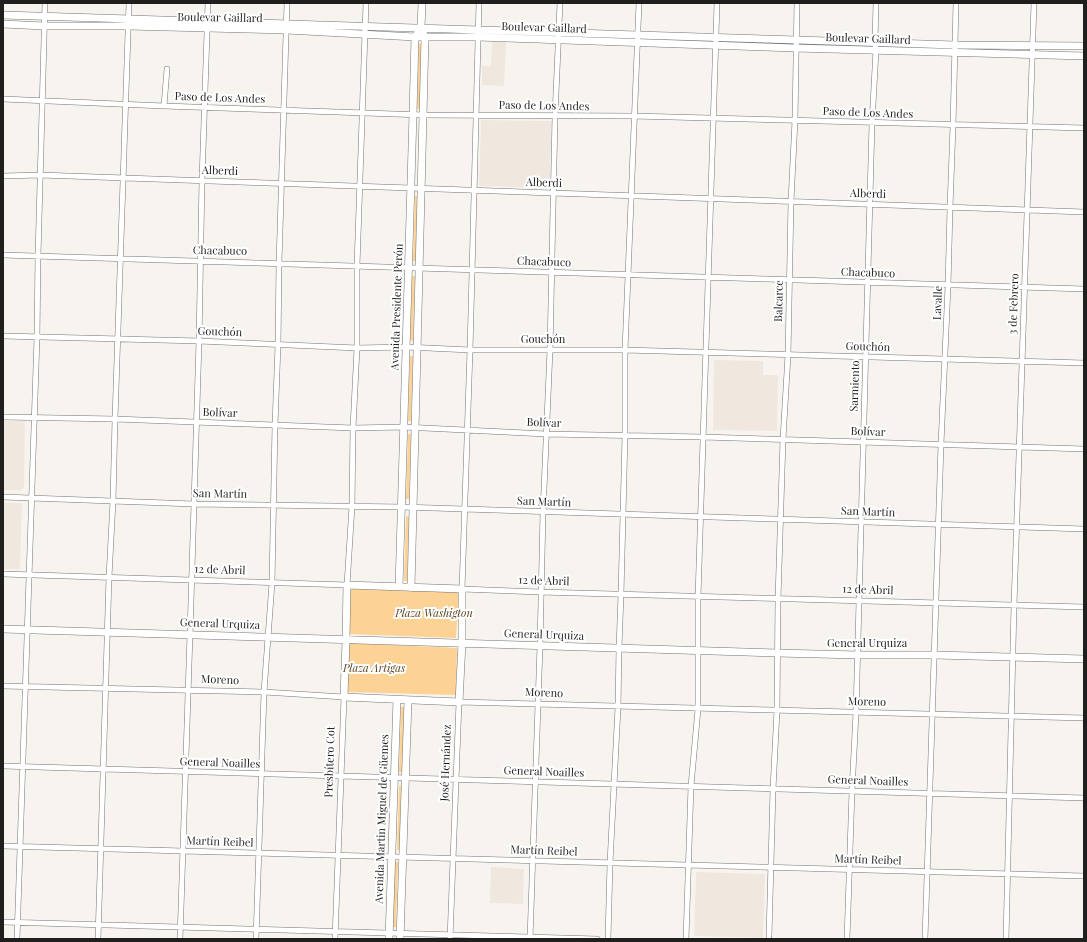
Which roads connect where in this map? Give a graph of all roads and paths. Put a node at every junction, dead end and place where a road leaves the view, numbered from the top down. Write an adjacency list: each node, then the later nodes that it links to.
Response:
1 (45, 3): 16 (street)
2 (129, 3): 17 (street)
3 (208, 3): 18 (street)
4 (287, 3): 22 (street)
5 (366, 3): 26 (street)
6 (422, 3): 24 (street, Avenida Presidente Perón)
7 (479, 3): 25 (street)
8 (560, 3): 27 (street)
9 (639, 3): 31 (street)
10 (718, 3): 34 (street)
11 (797, 3): 33 (street, Balcarce)
12 (876, 3): 35 (street, Sarmiento)
13 (956, 3): 39 (street, Lavalle)
14 (1034, 3): 36 (street, 3 de Febrero)
15 (3, 15): 16 (street, Boulevar Gaillard)
16 (45, 16): 17 (street, Boulevar Gaillard); 20 (street)
17 (128, 18): 18 (street, Boulevar Gaillard); 21 (street)
18 (208, 20): 22 (street, Boulevar Gaillard); 23 (street)
19 (3, 24): 20 (street, Boulevar Gaillard)
20 (44, 26): 21 (street, Boulevar Gaillard); 45 (street)
21 (128, 26): 23 (street, Boulevar Gaillard); 46 (street)
22 (287, 27): 23 (street, Boulevar Gaillard); 26 (street, Boulevar Gaillard); 49 (street)
23 (208, 28): 48 (street)
24 (421, 28): 25 (street, Boulevar Gaillard); 26 (street, Boulevar Gaillard); 28 (street); 29 (street, Avenida Presidente Perón)
25 (478, 29): 27 (street, Boulevar Gaillard); 30 (street)
26 (365, 30): 28 (street, Boulevar Gaillard); 50 (street)
27 (559, 32): 31 (street, Boulevar Gaillard); 32 (street)
28 (415, 37): 29 (street, Boulevar Gaillard); 51 (street, Avenida Presidente Perón)
29 (425, 37): 30 (street, Boulevar Gaillard); 52 (street, Avenida Presidente Perón)
30 (478, 37): 32 (street, Boulevar Gaillard); 53 (street)
31 (638, 38): 32 (street, Boulevar Gaillard); 34 (street, Boulevar Gaillard); 55 (street)
32 (558, 40): 54 (street)
33 (795, 40): 34 (street, Boulevar Gaillard); 35 (street, Boulevar Gaillard); 38 (street, Balcarce)
34 (716, 41): 38 (street, Boulevar Gaillard); 56 (street)
35 (875, 42): 39 (street, Boulevar Gaillard); 40 (street, Sarmiento)
36 (1033, 46): 37 (street, Boulevar Gaillard); 39 (street, Boulevar Gaillard); 41 (street, 3 de Febrero)
37 (1084, 46)
38 (795, 48): 40 (street, Boulevar Gaillard); 57 (street, Balcarce)
39 (954, 48): 40 (street, Boulevar Gaillard); 41 (street, Boulevar Gaillard); 59 (street, Lavalle)
40 (876, 50): 58 (street, Sarmiento)
41 (1033, 55): 42 (street, Boulevar Gaillard); 60 (street, 3 de Febrero)
42 (1084, 56)
43 (167, 69): 47 (street)
44 (3, 99): 45 (street, Paso de Los Andes)
45 (42, 100): 46 (street, Paso de Los Andes); 62 (street)
46 (125, 104): 47 (street, Paso de Los Andes); 64 (street)
47 (164, 106): 48 (street, Paso de Los Andes)
48 (205, 107): 49 (street, Paso de Los Andes); 65 (street)
49 (284, 110): 50 (street, Paso de Los Andes); 66 (street)
50 (362, 112): 51 (street, Paso de Los Andes); 67 (street)
51 (413, 114): 52 (street, Paso de Los Andes); 68 (street, Avenida Presidente Perón)
52 (423, 114): 53 (street, Paso de Los Andes); 69 (street, Avenida Presidente Perón)
53 (476, 114): 54 (street, Paso de Los Andes); 70 (street)
54 (555, 116): 55 (street, Paso de Los Andes); 71 (street)
55 (634, 116): 56 (street, Paso de Los Andes); 72 (street)
56 (714, 118): 57 (street, Paso de Los Andes); 73 (street)
57 (794, 120): 58 (street, Paso de Los Andes); 74 (street, Balcarce)
58 (872, 123): 59 (street, Paso de Los Andes); 75 (street, Sarmiento)
59 (954, 126): 60 (street, Paso de Los Andes); 76 (street, Lavalle)
60 (1030, 127): 61 (street, Paso de Los Andes); 77 (street, 3 de Febrero)
61 (1084, 128)
62 (40, 174): 63 (street, Alberdi); 64 (street, Alberdi); 80 (street)
63 (3, 176)
64 (123, 177): 65 (street, Alberdi); 81 (street)
65 (202, 180): 66 (street, Alberdi); 82 (street)
66 (282, 182): 67 (street, Alberdi); 83 (street)
67 (360, 186): 68 (street, Alberdi); 84 (street)
68 (411, 188): 69 (street, Alberdi); 85 (street, Avenida Presidente Perón)
69 (422, 188): 70 (street, Alberdi); 86 (street, Avenida Presidente Perón)
70 (474, 190): 71 (street, Alberdi); 87 (street)
71 (553, 193): 72 (street, Alberdi); 88 (street)
72 (631, 196): 73 (street, Alberdi); 89 (street)
73 (711, 199): 74 (street, Alberdi); 90 (street)
74 (791, 201): 75 (street, Alberdi); 91 (street, Balcarce)
75 (870, 204): 76 (street, Alberdi); 92 (street, Sarmiento)
76 (950, 208): 77 (street, Alberdi); 93 (street, Lavalle)
77 (1028, 210): 78 (street, Alberdi); 94 (street, 3 de Febrero)
78 (1084, 212)
79 (3, 255): 80 (street, Chacabuco)
80 (38, 256): 81 (street, Chacabuco); 97 (street)
81 (120, 258): 82 (street, Chacabuco); 98 (street)
82 (200, 261): 83 (street, Chacabuco); 99 (street)
83 (279, 263): 84 (street, Chacabuco); 100 (street)
84 (357, 266): 85 (street, Chacabuco); 101 (street)
85 (409, 268): 86 (street, Chacabuco); 102 (street, Avenida Presidente Perón)
86 (420, 268): 87 (street, Chacabuco); 103 (street, Avenida Presidente Perón)
87 (472, 270): 88 (street, Chacabuco); 104 (street)
88 (551, 272): 89 (street, Chacabuco); 105 (street)
89 (628, 275): 90 (street, Chacabuco); 106 (street)
90 (709, 277): 91 (street, Chacabuco); 107 (street)
91 (789, 280): 92 (street, Chacabuco); 108 (street, Balcarce)
92 (867, 282): 93 (street, Chacabuco); 109 (street, Sarmiento)
93 (948, 286): 94 (street, Chacabuco); 110 (street, Lavalle)
94 (1025, 288): 95 (street, Chacabuco); 111 (street, 3 de Febrero)
95 (1084, 289)
96 (3, 336): 97 (street, Gouchón)
97 (37, 338): 98 (street, Gouchón); 114 (street)
98 (118, 339): 99 (street, Gouchón); 115 (street)
99 (199, 341): 100 (street, Gouchón); 116 (street)
100 (278, 345): 101 (street, Gouchón); 117 (street)
101 (357, 348): 102 (street, Gouchón); 120 (street)
102 (407, 348): 103 (street, Gouchón); 118 (street, Avenida Presidente Perón)
103 (418, 348): 104 (street, Gouchón); 119 (street, Avenida Presidente Perón)
104 (470, 350): 105 (street, Gouchón); 121 (street)
105 (550, 350): 106 (street, Gouchón); 122 (street)
106 (625, 350): 107 (street, Gouchón); 123 (street)
107 (706, 352): 108 (street, Gouchón); 124 (street)
108 (788, 354): 109 (street, Gouchón); 125 (street, Balcarce)
109 (865, 357): 110 (street, Gouchón); 126 (street, Sarmiento)
110 (946, 359): 111 (street, Gouchón); 127 (street, Lavalle)
111 (1023, 361): 112 (street, Gouchón); 128 (street, 3 de Febrero)
112 (1084, 363)
113 (3, 417): 114 (street, Bolívar)
114 (33, 418): 115 (street, Bolívar); 131 (street)
115 (115, 419): 116 (street, Bolívar); 132 (street)
116 (196, 422): 117 (street, Bolívar); 133 (street)
117 (275, 425): 120 (street, Bolívar); 134 (street)
118 (404, 427): 119 (street, Bolívar); 120 (street, Bolívar); 136 (street, Avenida Presidente Perón)
119 (416, 427): 121 (street, Bolívar); 137 (street, Avenida Presidente Perón)
120 (353, 428): 135 (street)
121 (467, 429): 122 (street, Bolívar); 138 (street)
122 (546, 434): 123 (street, Bolívar); 139 (street)
123 (625, 435): 124 (street, Bolívar); 140 (street)
124 (703, 437): 125 (street, Bolívar); 141 (street)
125 (783, 439): 126 (street, Bolívar); 142 (street, Balcarce)
126 (863, 442): 127 (street, Bolívar); 143 (street, Sarmiento)
127 (941, 444): 128 (street, Bolívar); 144 (street, Lavalle)
128 (1020, 447): 129 (street, Bolívar); 145 (street, 3 de Febrero)
129 (1084, 449)
130 (3, 497): 131 (street, San Martín)
131 (32, 498): 132 (street, San Martín); 148 (street)
132 (113, 501): 133 (street, San Martín); 149 (street)
133 (194, 504): 134 (street, San Martín); 150 (street)
134 (274, 505): 135 (street, San Martín); 151 (street)
135 (352, 506): 136 (street, San Martín); 152 (street)
136 (402, 507): 137 (street, San Martín); 153 (street, Avenida Presidente Perón)
137 (414, 507): 138 (street, San Martín); 154 (street, Avenida Presidente Perón)
138 (464, 509): 139 (street, San Martín); 155 (street)
139 (543, 512): 140 (street, San Martín); 156 (street)
140 (623, 515): 141 (street, San Martín); 157 (street)
141 (701, 517): 142 (street, San Martín); 158 (street)
142 (780, 519): 143 (street, San Martín); 159 (street, Balcarce)
143 (861, 522): 144 (street, San Martín); 160 (street, Sarmiento)
144 (939, 524): 145 (street, San Martín); 161 (street, Lavalle)
145 (1017, 527): 146 (street, San Martín); 162 (street, 3 de Febrero)
146 (1084, 529)
147 (3, 574): 148 (street, 12 de Abril)
148 (29, 576): 149 (street, 12 de Abril); 165 (street)
149 (109, 577): 150 (street, 12 de Abril); 166 (street)
150 (192, 580): 151 (street, 12 de Abril); 167 (street)
151 (272, 583): 152 (street, 12 de Abril); 168 (street)
152 (347, 585): 153 (street, 12 de Abril); 169 (street, Presbítero Cot)
153 (399, 587): 154 (street, 12 de Abril)
154 (412, 588): 155 (street, 12 de Abril)
155 (462, 589): 156 (street, 12 de Abril); 170 (street, José Hernández)
156 (540, 592): 157 (street, 12 de Abril); 171 (street)
157 (621, 594): 158 (street, 12 de Abril); 172 (street)
158 (698, 597): 159 (street, 12 de Abril); 173 (street)
159 (778, 599): 160 (street, 12 de Abril); 174 (street, Balcarce)
160 (859, 601): 161 (street, 12 de Abril); 175 (street, Sarmiento)
161 (936, 603): 162 (street, 12 de Abril); 176 (street, Lavalle)
162 (1014, 605): 163 (street, 12 de Abril); 177 (street, 3 de Febrero)
163 (1084, 607)
164 (3, 629): 165 (street, General Urquiza)
165 (27, 629): 166 (street, General Urquiza); 180 (street)
166 (108, 632): 167 (street, General Urquiza); 181 (street)
167 (190, 634): 168 (street, General Urquiza); 182 (street)
168 (269, 636): 169 (street, General Urquiza); 183 (street)
169 (346, 640): 170 (street, General Urquiza); 184 (street, Presbítero Cot)
170 (462, 643): 171 (street, General Urquiza); 187 (street, José Hernández)
171 (540, 646): 172 (street, General Urquiza); 188 (street)
172 (619, 648): 173 (street, General Urquiza); 189 (street)
173 (697, 650): 174 (street, General Urquiza); 190 (street)
174 (777, 653): 175 (street, General Urquiza); 191 (street, Balcarce)
175 (858, 655): 176 (street, General Urquiza); 192 (street, Sarmiento)
176 (935, 655): 177 (street, General Urquiza); 193 (street, Lavalle)
177 (1013, 657): 178 (street, General Urquiza); 194 (street, 3 de Febrero)
178 (1084, 659)
179 (3, 686): 180 (street, Moreno)
180 (26, 686): 181 (street, Moreno); 197 (street)
181 (106, 688): 182 (street, Moreno); 198 (street)
182 (188, 690): 183 (street, Moreno); 199 (street)
183 (264, 692): 184 (street, Moreno); 200 (street)
184 (344, 697): 185 (street, Moreno); 201 (street, Presbítero Cot)
185 (397, 699): 186 (street, Moreno); 202 (street, Avenida Martin Miguel de Güemes)
186 (408, 700): 187 (street, Moreno); 203 (street, Avenida Martin Miguel de Güemes)
187 (459, 702): 188 (street, Moreno); 204 (street, José Hernández)
188 (538, 704): 189 (street, Moreno); 205 (street)
189 (618, 707): 190 (street, Moreno); 206 (street)
190 (698, 708): 191 (street, Moreno); 207 (street)
191 (777, 710): 192 (street, Moreno); 208 (street, Balcarce)
192 (856, 713): 193 (street, Moreno); 209 (street, Sarmiento)
193 (933, 713): 194 (street, Moreno); 210 (street, Lavalle)
194 (1012, 716): 195 (street, Moreno); 211 (street, 3 de Febrero)
195 (1084, 718)
196 (3, 766): 197 (street, General Noailles)
197 (23, 767): 198 (street, General Noailles); 214 (street)
198 (103, 769): 199 (street, General Noailles); 215 (street)
199 (185, 772): 200 (street, General Noailles); 216 (street)
200 (262, 774): 201 (street, General Noailles); 217 (street)
201 (341, 776): 202 (street, General Noailles); 218 (street, Presbítero Cot)
202 (394, 778): 203 (street, General Noailles); 219 (street, Avenida Martin Miguel de Güemes)
203 (406, 778): 204 (street, General Noailles); 220 (street, Avenida Martin Miguel de Güemes)
204 (456, 779): 205 (street, General Noailles); 221 (street, José Hernández)
205 (534, 782): 206 (street, General Noailles); 222 (street)
206 (614, 784): 207 (street, General Noailles); 223 (street)
207 (692, 786): 208 (street, General Noailles); 224 (street)
208 (773, 789): 209 (street, General Noailles); 225 (street, Balcarce)
209 (852, 791): 210 (street, General Noailles); 226 (street, Sarmiento)
210 (930, 793): 211 (street, General Noailles); 227 (street, Lavalle)
211 (1009, 795): 212 (street, General Noailles); 228 (street, 3 de Febrero)
212 (1084, 798)
213 (3, 846): 214 (street, Martín Reibel)
214 (20, 846): 215 (street, Martín Reibel); 231 (street)
215 (101, 849): 216 (street, Martín Reibel); 232 (street)
216 (183, 851): 217 (street, Martín Reibel); 233 (street)
217 (259, 853): 218 (street, Martín Reibel); 234 (street)
218 (338, 855): 219 (street, Martín Reibel); 235 (street, Presbítero Cot)
219 (392, 857): 220 (street, Martín Reibel); 236 (street, Avenida Martin Miguel de Güemes)
220 (403, 857): 221 (street, Martín Reibel); 237 (street, Avenida Martin Miguel de Güemes)
221 (453, 859): 222 (street, Martín Reibel); 239 (street, José Hernández)
222 (532, 861): 223 (street, Martín Reibel); 240 (street)
223 (610, 863): 224 (street, Martín Reibel); 247 (street)
224 (689, 865): 225 (street, Martín Reibel); 248 (street)
225 (771, 868): 226 (street, Martín Reibel); 238 (street, Balcarce)
226 (850, 870): 227 (street, Martín Reibel); 249 (street, Sarmiento)
227 (927, 872): 228 (street, Martín Reibel); 250 (street, Lavalle)
228 (1007, 874): 229 (street, Martín Reibel); 251 (street, 3 de Febrero)
229 (1084, 876)
230 (3, 922): 231 (street)
231 (18, 923): 232 (street); 241 (street)
232 (98, 925): 233 (street); 242 (street)
233 (180, 927): 234 (street); 243 (street)
234 (256, 929): 235 (street); 244 (street)
235 (335, 932): 236 (street); 245 (street, Presbítero Cot)
236 (389, 936): 237 (street)
237 (400, 936): 239 (street)
238 (769, 936)
239 (450, 937): 240 (street)
240 (530, 938): 246 (street)
241 (17, 939)
242 (98, 939)
243 (180, 939)
244 (256, 939)
245 (335, 939)
246 (596, 939)
247 (608, 939)
248 (686, 939)
249 (847, 939)
250 (925, 939)
251 (1006, 939)

